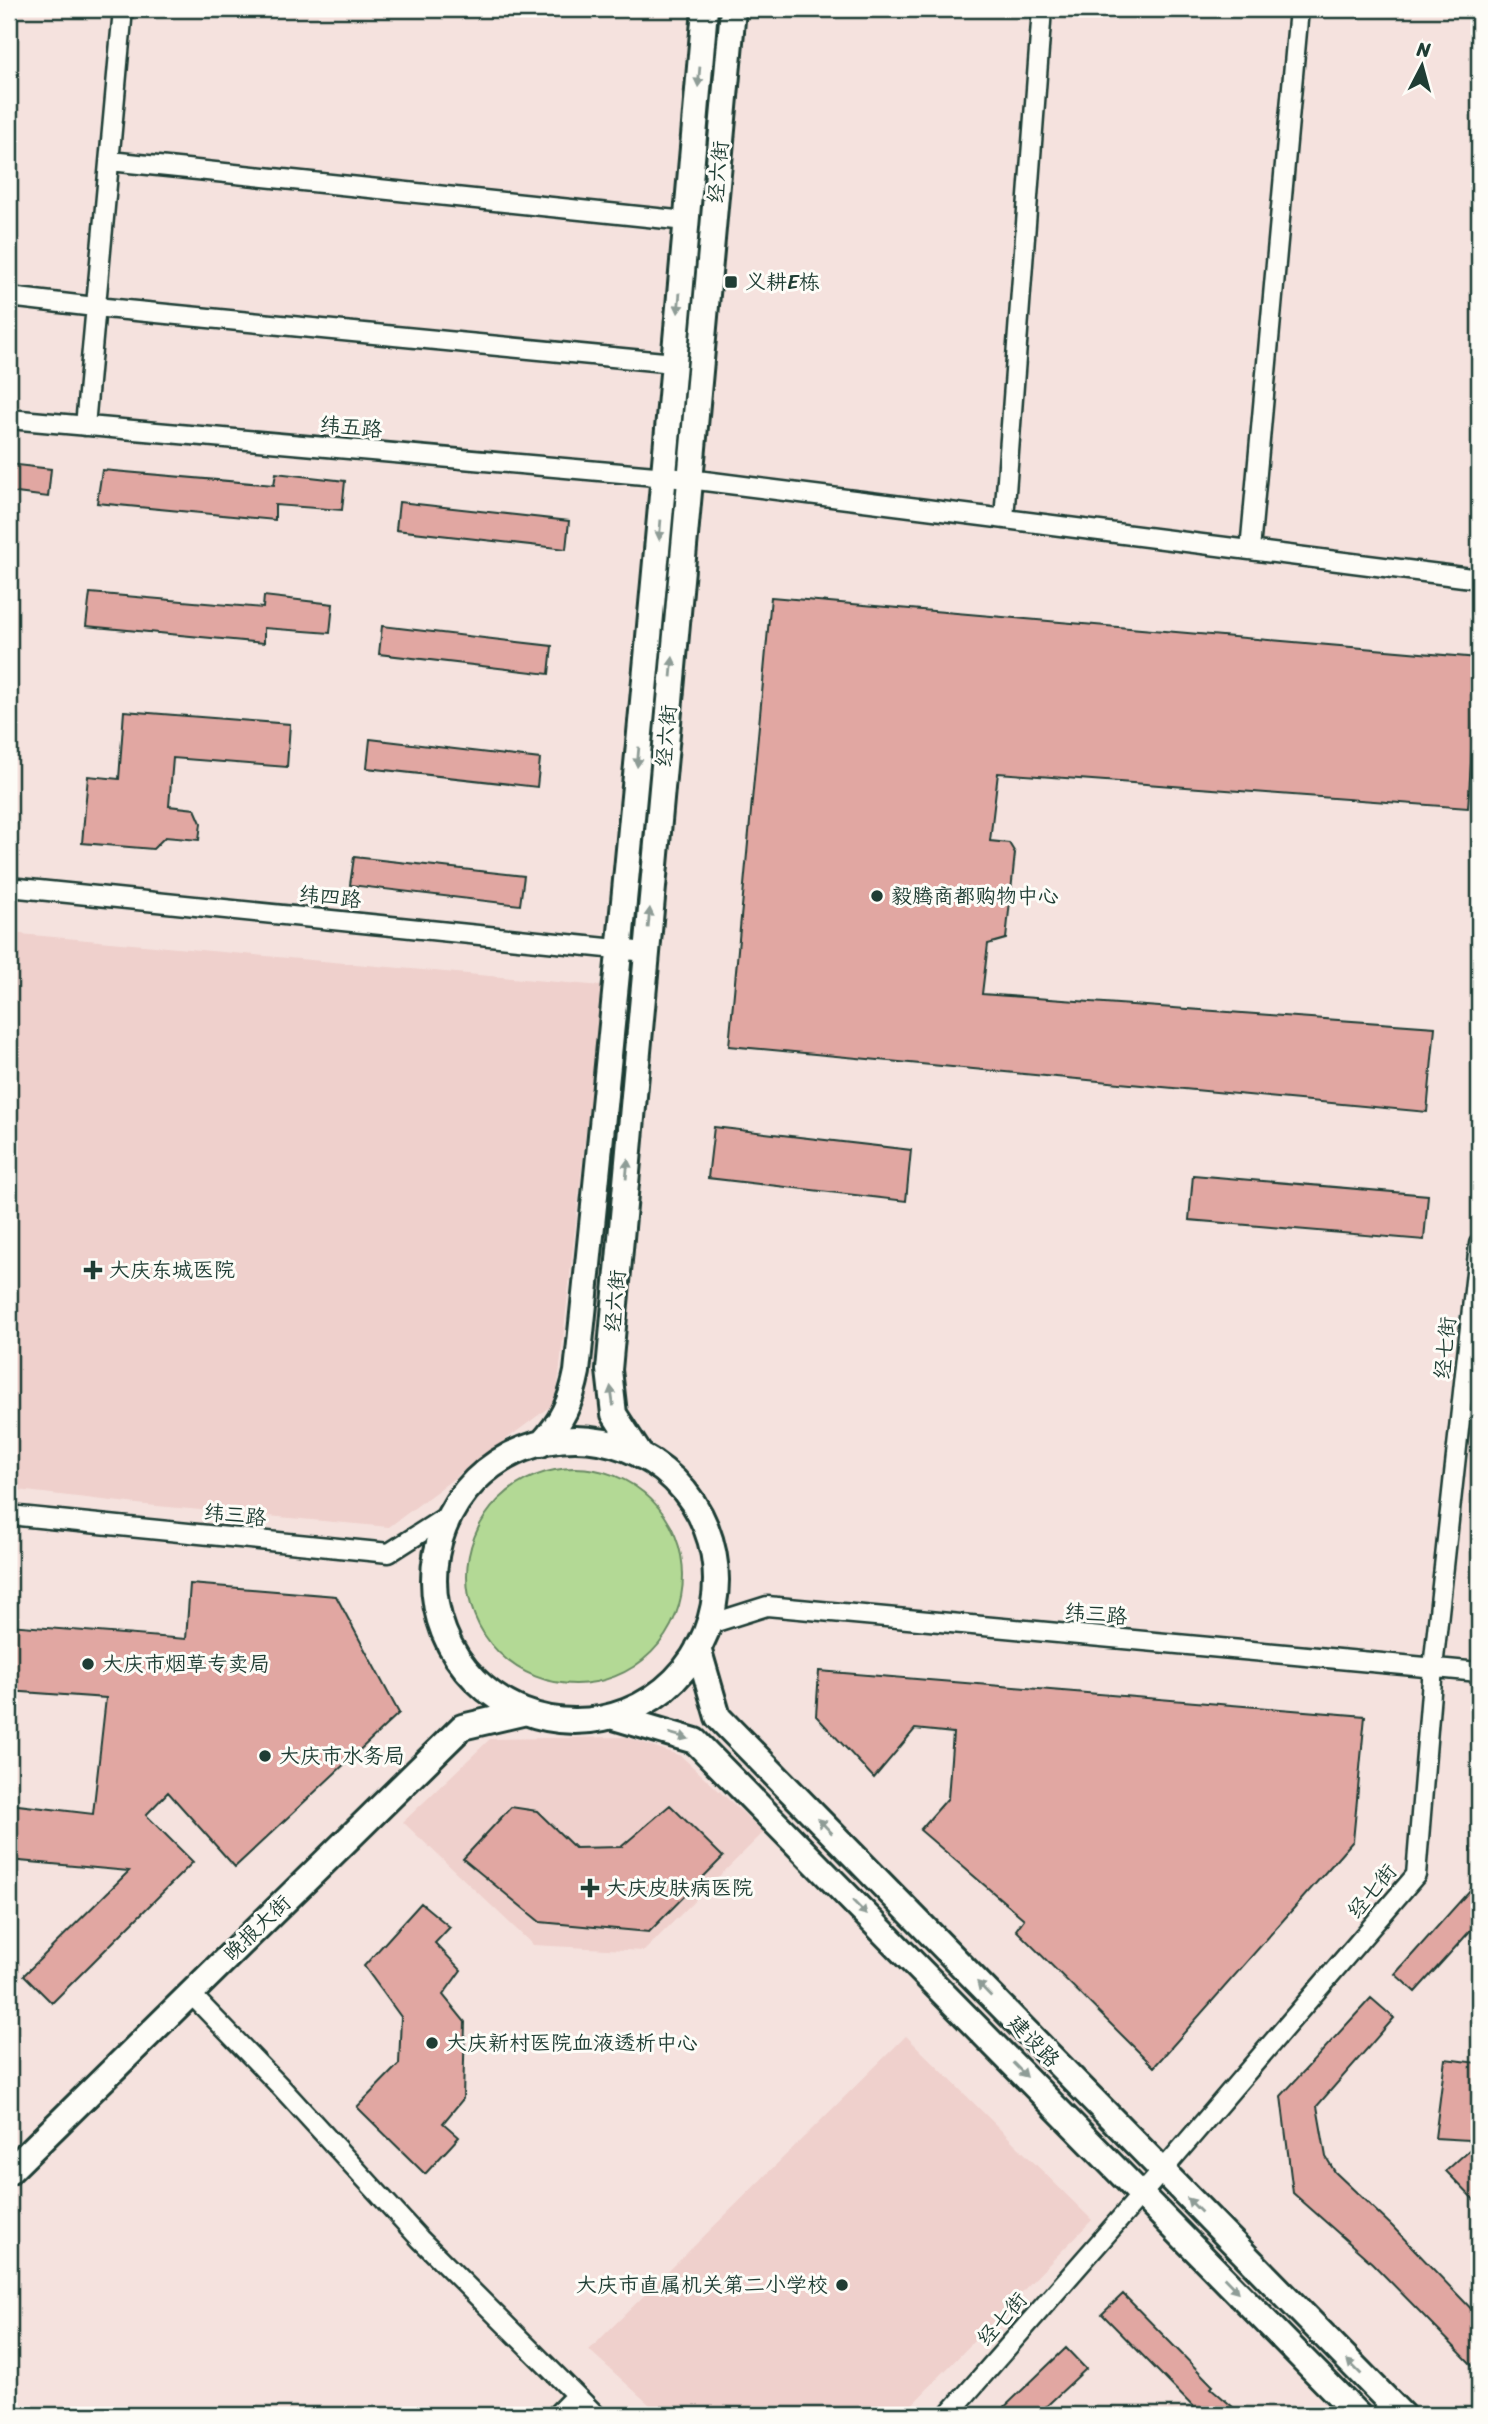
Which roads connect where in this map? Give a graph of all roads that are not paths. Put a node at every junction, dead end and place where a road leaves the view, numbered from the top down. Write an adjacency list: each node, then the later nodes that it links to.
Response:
1 (123, 9): 6 (street)
2 (705, 9): 7 (main road, 经六街, one-way to 7)
3 (733, 9): 14 (main road, 经六街)
4 (1042, 9): 15 (street)
5 (1299, 9): 16 (street)
6 (110, 161): 7 (street); 9 (street)
7 (687, 221): 10 (main road, 经六街, one-way to 10)
8 (9, 297): 9 (street)
9 (94, 307): 10 (street); 12 (street)
10 (674, 363): 13 (main road, 经六街)
11 (9, 419): 12 (street, 纬五路)
12 (85, 426): 13 (street, 纬五路)
13 (664, 477): 14 (street, 纬五路); 19 (main road, 经六街, one-way to 19)
14 (690, 479): 15 (street, 纬五路); 20 (main road, 经六街, one-way to 14)
15 (1004, 519): 16 (street, 纬五路)
16 (1250, 550): 17 (street, 纬五路)
17 (1479, 579)
18 (9, 887): 19 (street, 纬四路)
19 (620, 950): 20 (street, 纬四路); 22 (main road, 经六街)
20 (646, 952): 23 (main road, 经六街, one-way to 20)
21 (1479, 1244): 28 (street, 经七街)
22 (541, 1444): 23 (main road); 25 (main road)
23 (641, 1456): 26 (main road)
24 (9, 1515): 25 (street, 纬三路)
25 (447, 1516): 30 (main road)
26 (710, 1624): 27 (main road); 28 (street, 纬三路)
27 (698, 1648): 31 (main road); 33 (main road, 建设路, one-way to 27)
28 (1433, 1668): 29 (street, 纬三路); 33 (street, 经七街)
29 (1479, 1672)
30 (522, 1713): 31 (main road); 32 (main road, 晚报大街)
31 (614, 1717): 35 (main road, 建设路, one-way to 35)
32 (190, 1993): 34 (main road, 晚报大街); 36 (street)
33 (1161, 2171): 35 (street, 经七街); 41 (main road, 建设路, one-way to 33)
34 (9, 2172)
35 (1142, 2194): 39 (street, 经七街); 40 (main road, 建设路, one-way to 40)
36 (575, 2396): 37 (street); 38 (street)
37 (556, 2415)
38 (596, 2415)
39 (948, 2415)
40 (1358, 2415)
41 (1402, 2415)

